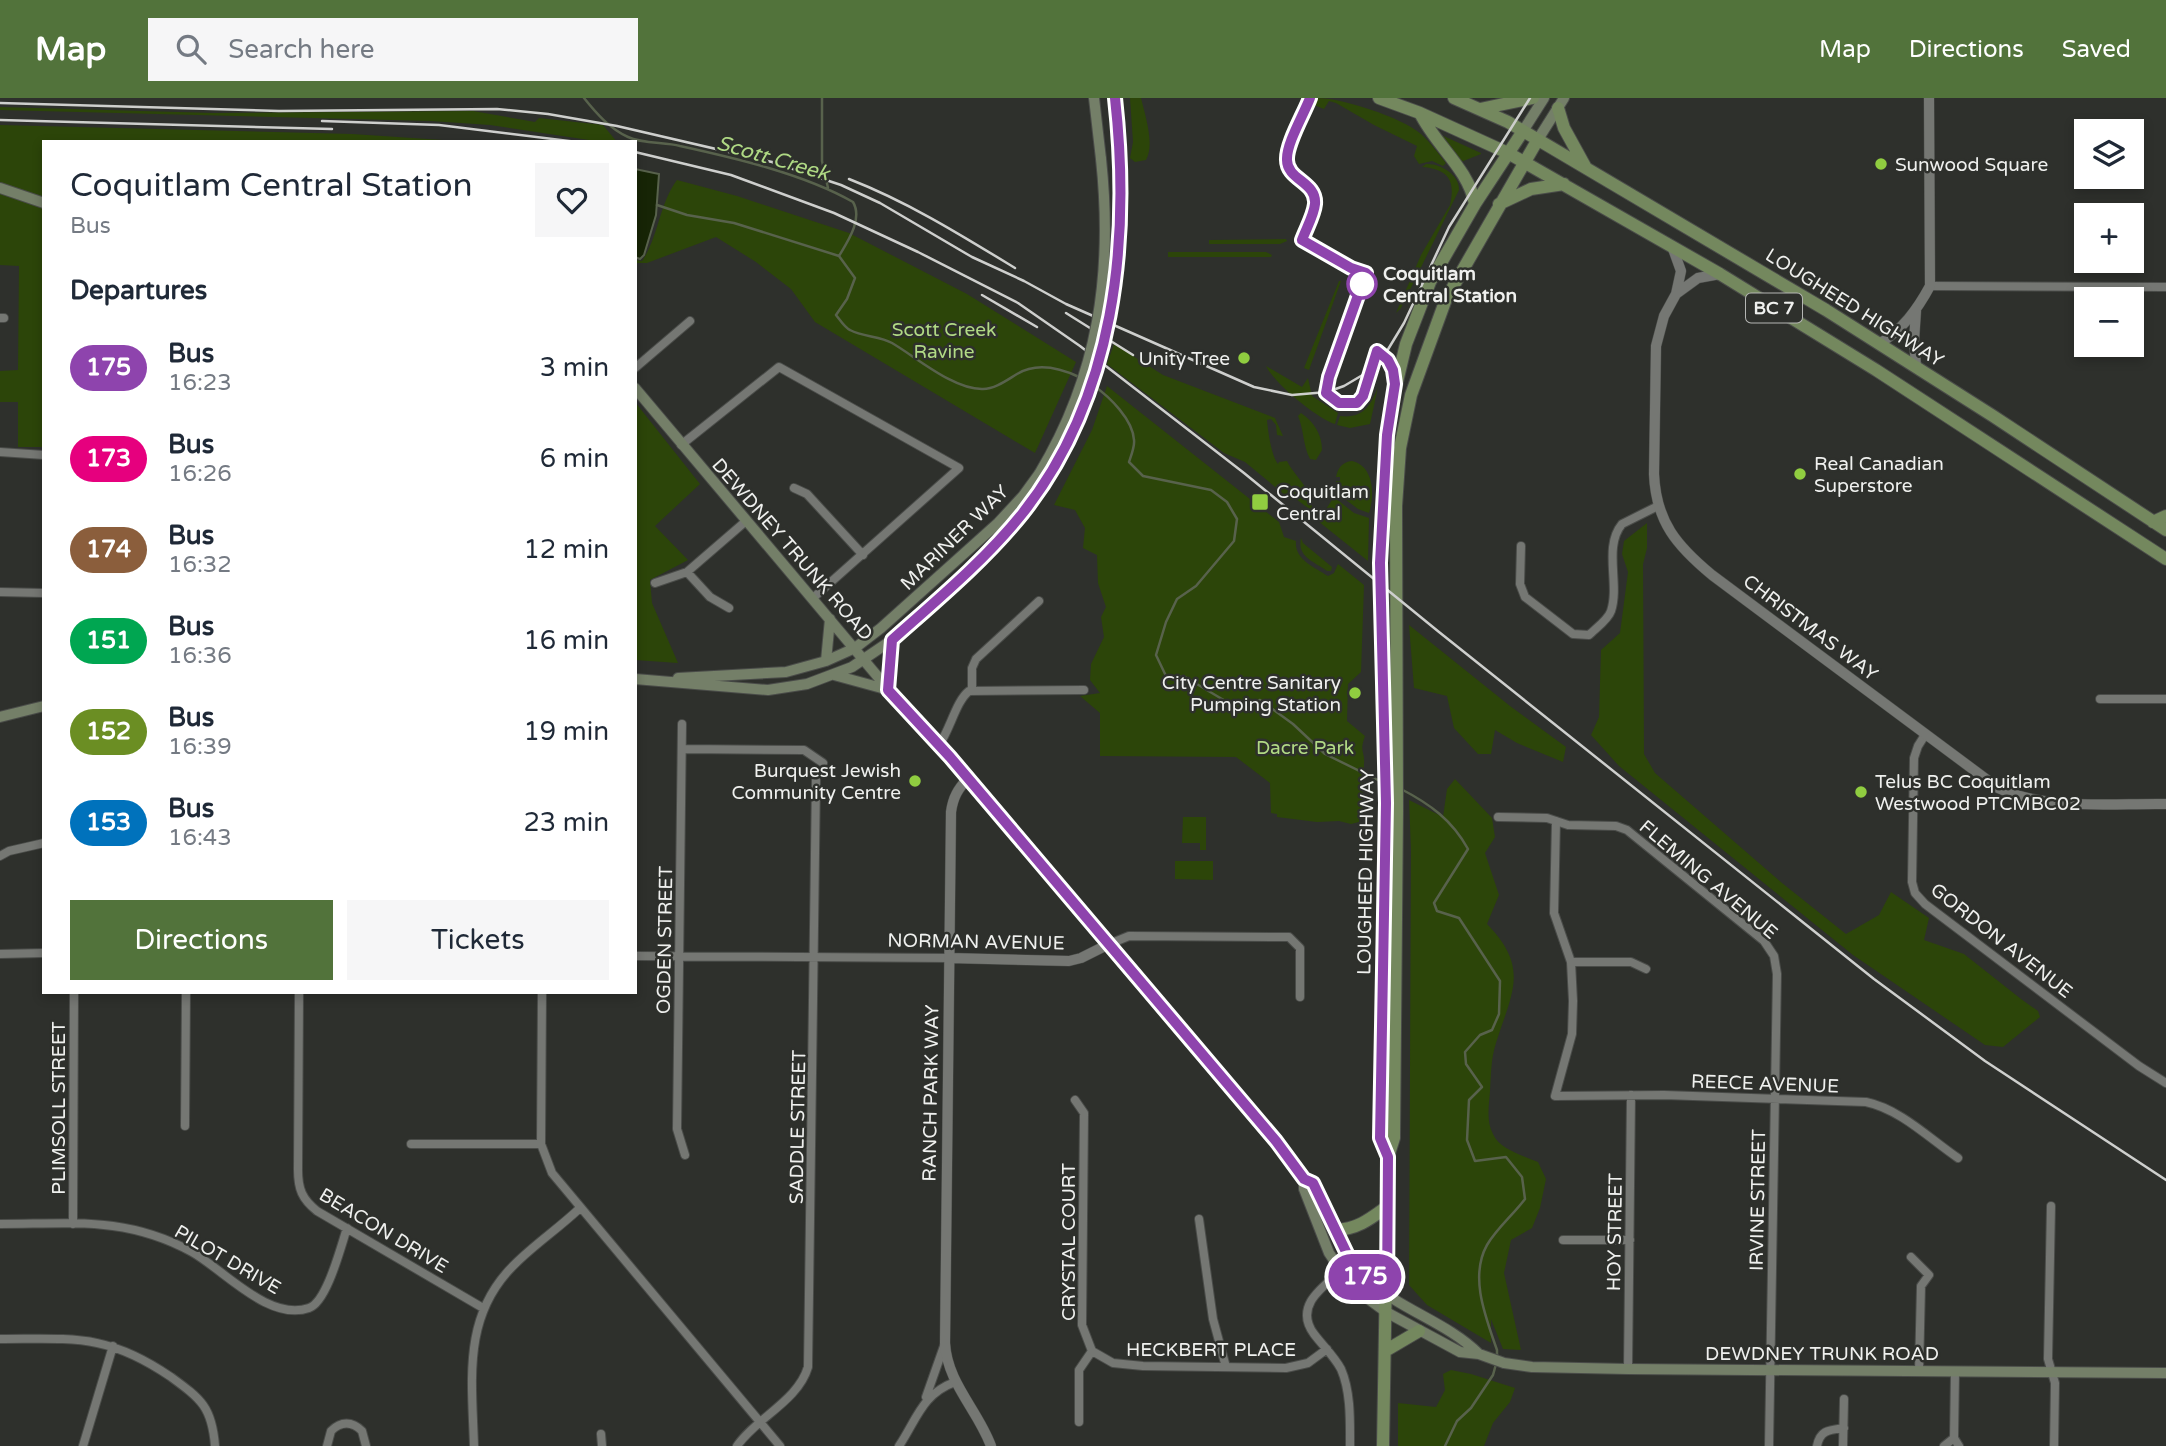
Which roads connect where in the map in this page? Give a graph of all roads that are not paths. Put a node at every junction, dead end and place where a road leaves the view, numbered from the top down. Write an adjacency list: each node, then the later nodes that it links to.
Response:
1 (1094, 98): 35 (main road, MARINER WAY, bridge)
2 (1115, 98): 35 (main road, MARINER WAY, bridge)
3 (1379, 98): 10 (main road)
4 (1454, 98): 9 (main road)
5 (1533, 98): 9 (main road)
6 (1544, 98): 11 (main road)
7 (1929, 98): 23 (street)
8 (1561, 103): 12 (main road); 15 (main road)
9 (1480, 109): 11 (main road)
10 (1420, 113): 13 (main road); 19 (main road)
11 (1522, 131): 12 (main road, BC 7); 13 (main road, LOUGHEED HIGHWAY)
12 (1537, 141): 14 (main road, LOUGHEED HIGHWAY); 15 (main road, LOUGHEED HIGHWAY / BC 7)
13 (1508, 153): 14 (main road, BC 7); 19 (main road, LOUGHEED HIGHWAY)
14 (1525, 162): 16 (main road, BC 7); 20 (main road, LOUGHEED HIGHWAY)
15 (1586, 169): 28 (main road, LOUGHEED HIGHWAY / BC 7)
16 (1564, 184): 20 (main road); 21 (main road, BC 7)
17 (0, 188): 18 (main road)
18 (42, 202)
19 (1475, 204): 71 (main road, LOUGHEED HIGHWAY)
20 (1499, 204): 71 (main road, LOUGHEED HIGHWAY)
21 (1671, 246): 22 (main road, BC 7); 25 (street, CHRISTMAS WAY)
22 (1720, 274): 25 (street); 44 (main road, BC 7)
23 (1930, 285): 24 (street); 26 (street)
24 (2166, 287)
25 (1676, 295): 37 (street, CHRISTMAS WAY)
26 (1916, 310): 28 (street); 30 (street)
27 (690, 321): 29 (street)
28 (1879, 344): 30 (main road, LOUGHEED HIGHWAY / BC 7)
29 (637, 366)
30 (1916, 366): 40 (main road, LOUGHEED HIGHWAY / BC 7)
31 (637, 390): 32 (main road, DEWDNEY TRUNK ROAD)
32 (681, 445): 39 (main road, DEWDNEY TRUNK ROAD); 43 (street)
33 (0, 452): 34 (street)
34 (42, 455)
35 (1043, 477): 53 (main road, MARINER WAY); 54 (main road, MARINER WAY)
36 (794, 488): 43 (street)
37 (1658, 506): 42 (street); 67 (street, CHRISTMAS WAY)
38 (2166, 516): 40 (main road)
39 (746, 521): 45 (street); 49 (main road, DEWDNEY TRUNK ROAD)
40 (2153, 522): 41 (main road, LOUGHEED HIGHWAY / BC 7)
41 (2166, 530)
42 (1521, 547)
43 (863, 555): 49 (street)
44 (2166, 559)
45 (687, 572): 46 (street); 51 (street)
46 (655, 583)
47 (0, 592): 48 (street)
48 (42, 593)
49 (813, 598): 52 (main road, DEWDNEY TRUNK ROAD)
50 (1040, 601): 60 (street)
51 (729, 608)
52 (830, 619): 54 (main road, DEWDNEY TRUNK ROAD); 55 (main road)
53 (892, 640): 56 (main road, MARINER WAY); 59 (main road)
54 (855, 648): 55 (main road, MARINER WAY); 56 (main road, DEWDNEY TRUNK ROAD)
55 (826, 661): 58 (main road, MARINER WAY)
56 (865, 661): 57 (main road, MARINER WAY); 59 (main road, DEWDNEY TRUNK ROAD)
57 (834, 676): 58 (main road, MARINER WAY); 59 (main road)
58 (638, 679)
59 (888, 690): 68 (main road, DEWDNEY TRUNK ROAD)
60 (972, 690): 61 (street); 68 (street)
61 (1084, 690)
62 (2100, 699): 63 (street)
63 (2166, 699)
64 (42, 706): 65 (main road)
65 (0, 717)
66 (682, 724): 69 (street, OGDEN STREET)
67 (1925, 735): 74 (street, CHRISTMAS WAY); 94 (street, GORDON AVENUE)
68 (939, 745): 72 (main road, DEWDNEY TRUNK ROAD)
69 (682, 749): 70 (street); 83 (street, OGDEN STREET)
70 (822, 763)
71 (1392, 777): 104 (main road, LOUGHEED HIGHWAY)
72 (968, 778): 79 (main road, DEWDNEY TRUNK ROAD); 86 (street, RANCH PARK WAY)
73 (816, 780): 85 (street, SADDLE STREET)
74 (2166, 804)
75 (1498, 817): 76 (street, FLEMING AVENUE)
76 (1556, 821): 84 (street, FLEMING AVENUE); 87 (street)
77 (42, 843): 78 (street)
78 (0, 856)
79 (1107, 944): 86 (street, NORMAN AVENUE); 93 (street, NORMAN AVENUE); 103 (main road, DEWDNEY TRUNK ROAD)
80 (42, 953): 81 (street)
81 (0, 954)
82 (637, 956): 83 (street, NORMAN AVENUE)
83 (679, 956): 85 (street, NORMAN AVENUE); 101 (street, OGDEN STREET)
84 (1774, 956): 96 (street, IRVINE STREET)
85 (814, 957): 86 (street, NORMAN AVENUE); 138 (street, SADDLE STREET)
86 (949, 958): 121 (street, RANCH PARK WAY)
87 (1571, 962): 88 (street); 95 (street, REECE AVENUE)
88 (1646, 969)
89 (74, 994): 109 (street, PLIMSOLL STREET)
90 (186, 994): 98 (street)
91 (299, 994): 110 (street, BEACON DRIVE)
92 (542, 994): 100 (street)
93 (1300, 997)
94 (2166, 1083)
95 (1631, 1095): 96 (street, REECE AVENUE); 113 (street, HOY STREET)
96 (1774, 1099): 102 (street, REECE AVENUE); 129 (street, IRVINE STREET)
97 (1075, 1100): 125 (street, CRYSTAL COURT)
98 (185, 1126)
99 (411, 1144): 100 (street)
100 (541, 1144): 106 (street)
101 (685, 1155)
102 (1958, 1158)
103 (1304, 1179): 111 (main road, DEWDNEY TRUNK ROAD); 115 (main road, DEWDNEY TRUNK ROAD)
104 (1388, 1206): 111 (main road); 116 (main road, LOUGHEED HIGHWAY)
105 (2051, 1206): 132 (street)
106 (580, 1208): 117 (street); 138 (street)
107 (1199, 1219): 127 (street)
108 (0, 1224): 109 (street, PILOT DRIVE)
109 (73, 1224): 110 (street, PILOT DRIVE)
110 (347, 1228): 117 (street, BEACON DRIVE)
111 (1336, 1230): 116 (main road, DEWDNEY TRUNK ROAD)
112 (1563, 1240): 113 (street)
113 (1630, 1240): 128 (street, HOY STREET)
114 (1911, 1257): 130 (street)
115 (1340, 1272): 118 (main road, DEWDNEY TRUNK ROAD); 123 (street)
116 (1387, 1294): 118 (main road, LOUGHEED HIGHWAY); 126 (main road, DEWDNEY TRUNK ROAD)
117 (483, 1308): 146 (street)
118 (1386, 1312): 119 (main road, DEWDNEY TRUNK ROAD); 124 (main road, LOUGHEED HIGHWAY)
119 (1419, 1332): 124 (main road); 126 (main road, DEWDNEY TRUNK ROAD)
120 (0, 1339): 122 (street)
121 (945, 1343): 134 (street); 136 (street, RANCH PARK WAY)
122 (113, 1346): 142 (street); 143 (street)
123 (1327, 1349): 127 (street, HECKBERT PLACE); 152 (street)
124 (1385, 1350): 153 (main road, LOUGHEED HIGHWAY)
125 (1092, 1351): 127 (street, HECKBERT PLACE); 137 (street)
126 (1480, 1355): 128 (main road, DEWDNEY TRUNK ROAD)
127 (1226, 1367)
128 (1628, 1369): 129 (main road, DEWDNEY TRUNK ROAD)
129 (1770, 1370): 130 (main road, DEWDNEY TRUNK ROAD); 154 (street, IRVINE STREET)
130 (1919, 1371): 131 (main road, DEWDNEY TRUNK ROAD)
131 (1955, 1372): 132 (main road, DEWDNEY TRUNK ROAD); 141 (street)
132 (2051, 1372): 133 (main road, DEWDNEY TRUNK ROAD); 158 (street)
133 (2166, 1373)
134 (955, 1382): 136 (street, RANCH PARK WAY); 151 (street)
135 (1844, 1399): 139 (street)
136 (921, 1409): 150 (street, RANCH PARK WAY)
137 (1079, 1422)
138 (760, 1423): 148 (street, SADDLE STREET); 149 (street)
139 (1843, 1428): 155 (street); 156 (street)
140 (601, 1434): 147 (street)
141 (1957, 1442): 157 (street)
142 (83, 1446)
143 (215, 1446)
144 (327, 1446): 145 (street)
145 (366, 1446)
146 (474, 1446)
147 (602, 1446)
148 (737, 1446)
149 (780, 1446)
150 (899, 1446)
151 (990, 1446)
152 (1350, 1446)
153 (1383, 1446)
154 (1769, 1446)
155 (1817, 1446)
156 (1843, 1446)
157 (1944, 1446)
158 (2054, 1446)

